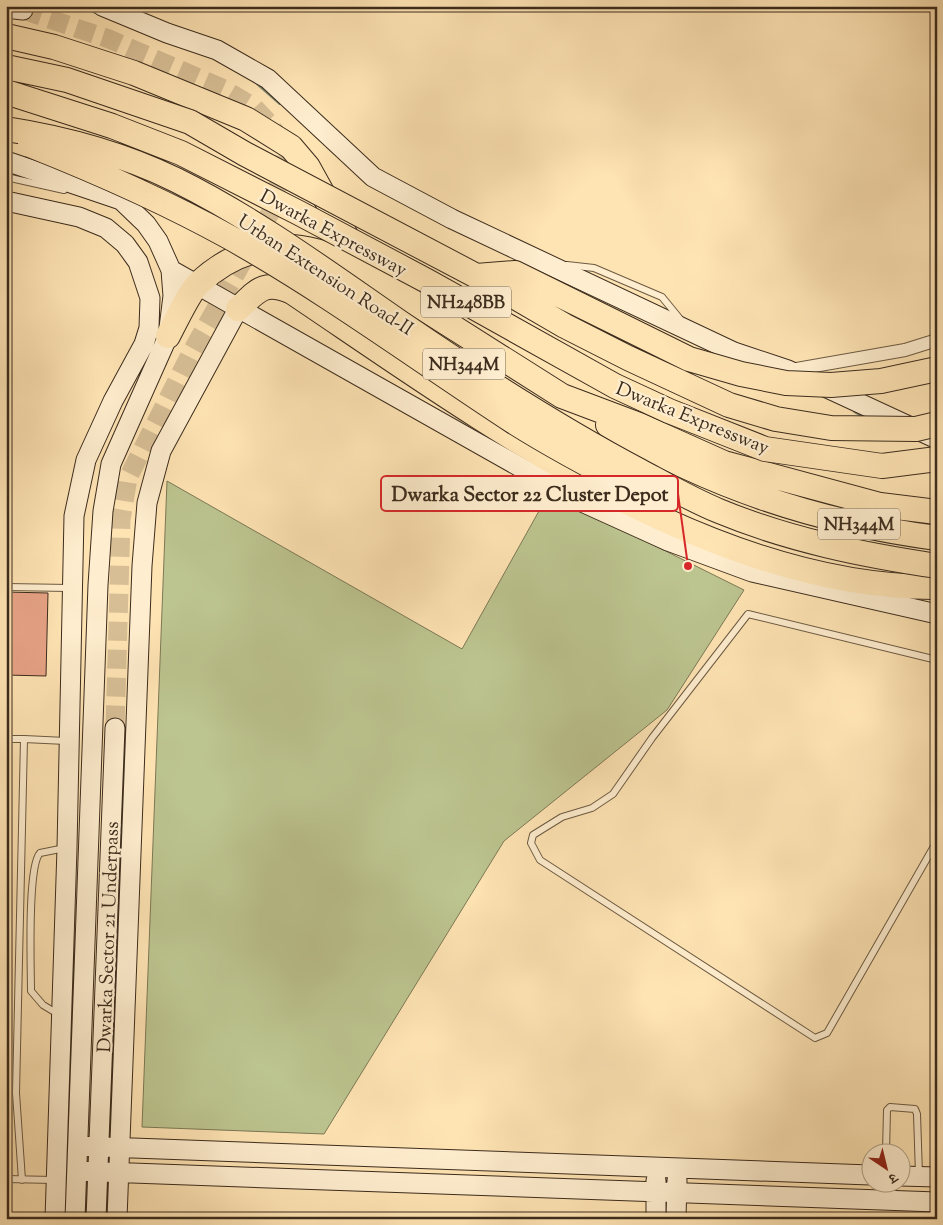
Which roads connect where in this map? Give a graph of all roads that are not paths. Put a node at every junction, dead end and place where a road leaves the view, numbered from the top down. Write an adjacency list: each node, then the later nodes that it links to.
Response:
1 (102, 6): 20 (street)
2 (6, 36): 14 (highway)
3 (6, 67): 13 (highway, Dwarka Expressway / NH248BB, bridge)
4 (6, 92): 24 (highway, Dwarka Expressway / NH248BB, bridge)
5 (6, 129): 11 (highway, Urban Extension Road-II / NH344M, bridge)
6 (6, 136): 11 (highway, bridge)
7 (6, 161): 9 (street)
8 (6, 177): 9 (lane)
9 (95, 192): 12 (street)
10 (6, 201): 31 (street)
11 (297, 268): 14 (highway); 15 (highway); 16 (highway); 27 (highway, Urban Extension Road-II / NH344M, bridge); 28 (highway, bridge); 30 (highway)
12 (171, 270): 15 (street); 17 (street)
13 (476, 276): 19 (highway, bridge); 22 (highway, Dwarka Expressway / NH248BB, bridge)
14 (374, 277): 21 (highway)
15 (198, 284): 16 (street); 17 (highway)
16 (238, 309): 32 (street); 46 (street)
17 (168, 336): 35 (street)
18 (937, 340): 20 (street)
19 (937, 369)
20 (788, 370): 23 (street)
21 (562, 396): 25 (highway); 26 (highway, NH344M)
22 (937, 424)
23 (937, 439)
24 (937, 459)
25 (937, 512)
26 (937, 538)
27 (937, 566)
28 (937, 581)
29 (6, 586): 31 (lane)
30 (937, 587)
31 (74, 588): 34 (street)
32 (937, 614)
33 (937, 660): 40 (lane)
34 (71, 688): 35 (street); 39 (street)
35 (93, 708): 44 (street)
36 (115, 728): 45 (street, Dwarka Sector 21 Underpass)
37 (6, 739): 38 (lane)
38 (24, 739): 39 (lane); 55 (lane)
39 (70, 741): 41 (street)
40 (937, 841)
41 (67, 848): 42 (street); 42 (lane)
42 (62, 1016): 56 (street)
43 (886, 1142): 53 (lane)
44 (78, 1146): 45 (street); 49 (street)
45 (100, 1147): 46 (street); 50 (street, Dwarka Sector 21 Underpass)
46 (119, 1147): 47 (street); 51 (street)
47 (656, 1166): 48 (street); 57 (street)
48 (677, 1166): 52 (street); 58 (street)
49 (77, 1171): 50 (street); 61 (street)
50 (98, 1172): 51 (street); 62 (street, Dwarka Sector 21 Underpass)
51 (119, 1173): 57 (street); 63 (street)
52 (860, 1175)
53 (919, 1177)
54 (6, 1179): 55 (lane)
55 (22, 1180): 56 (lane)
56 (57, 1180): 60 (street)
57 (656, 1192): 58 (street); 64 (street)
58 (676, 1193): 59 (street); 65 (street)
59 (937, 1202)
60 (55, 1219)
61 (75, 1219)
62 (96, 1219)
63 (117, 1219)
64 (656, 1219)
65 (676, 1219)

